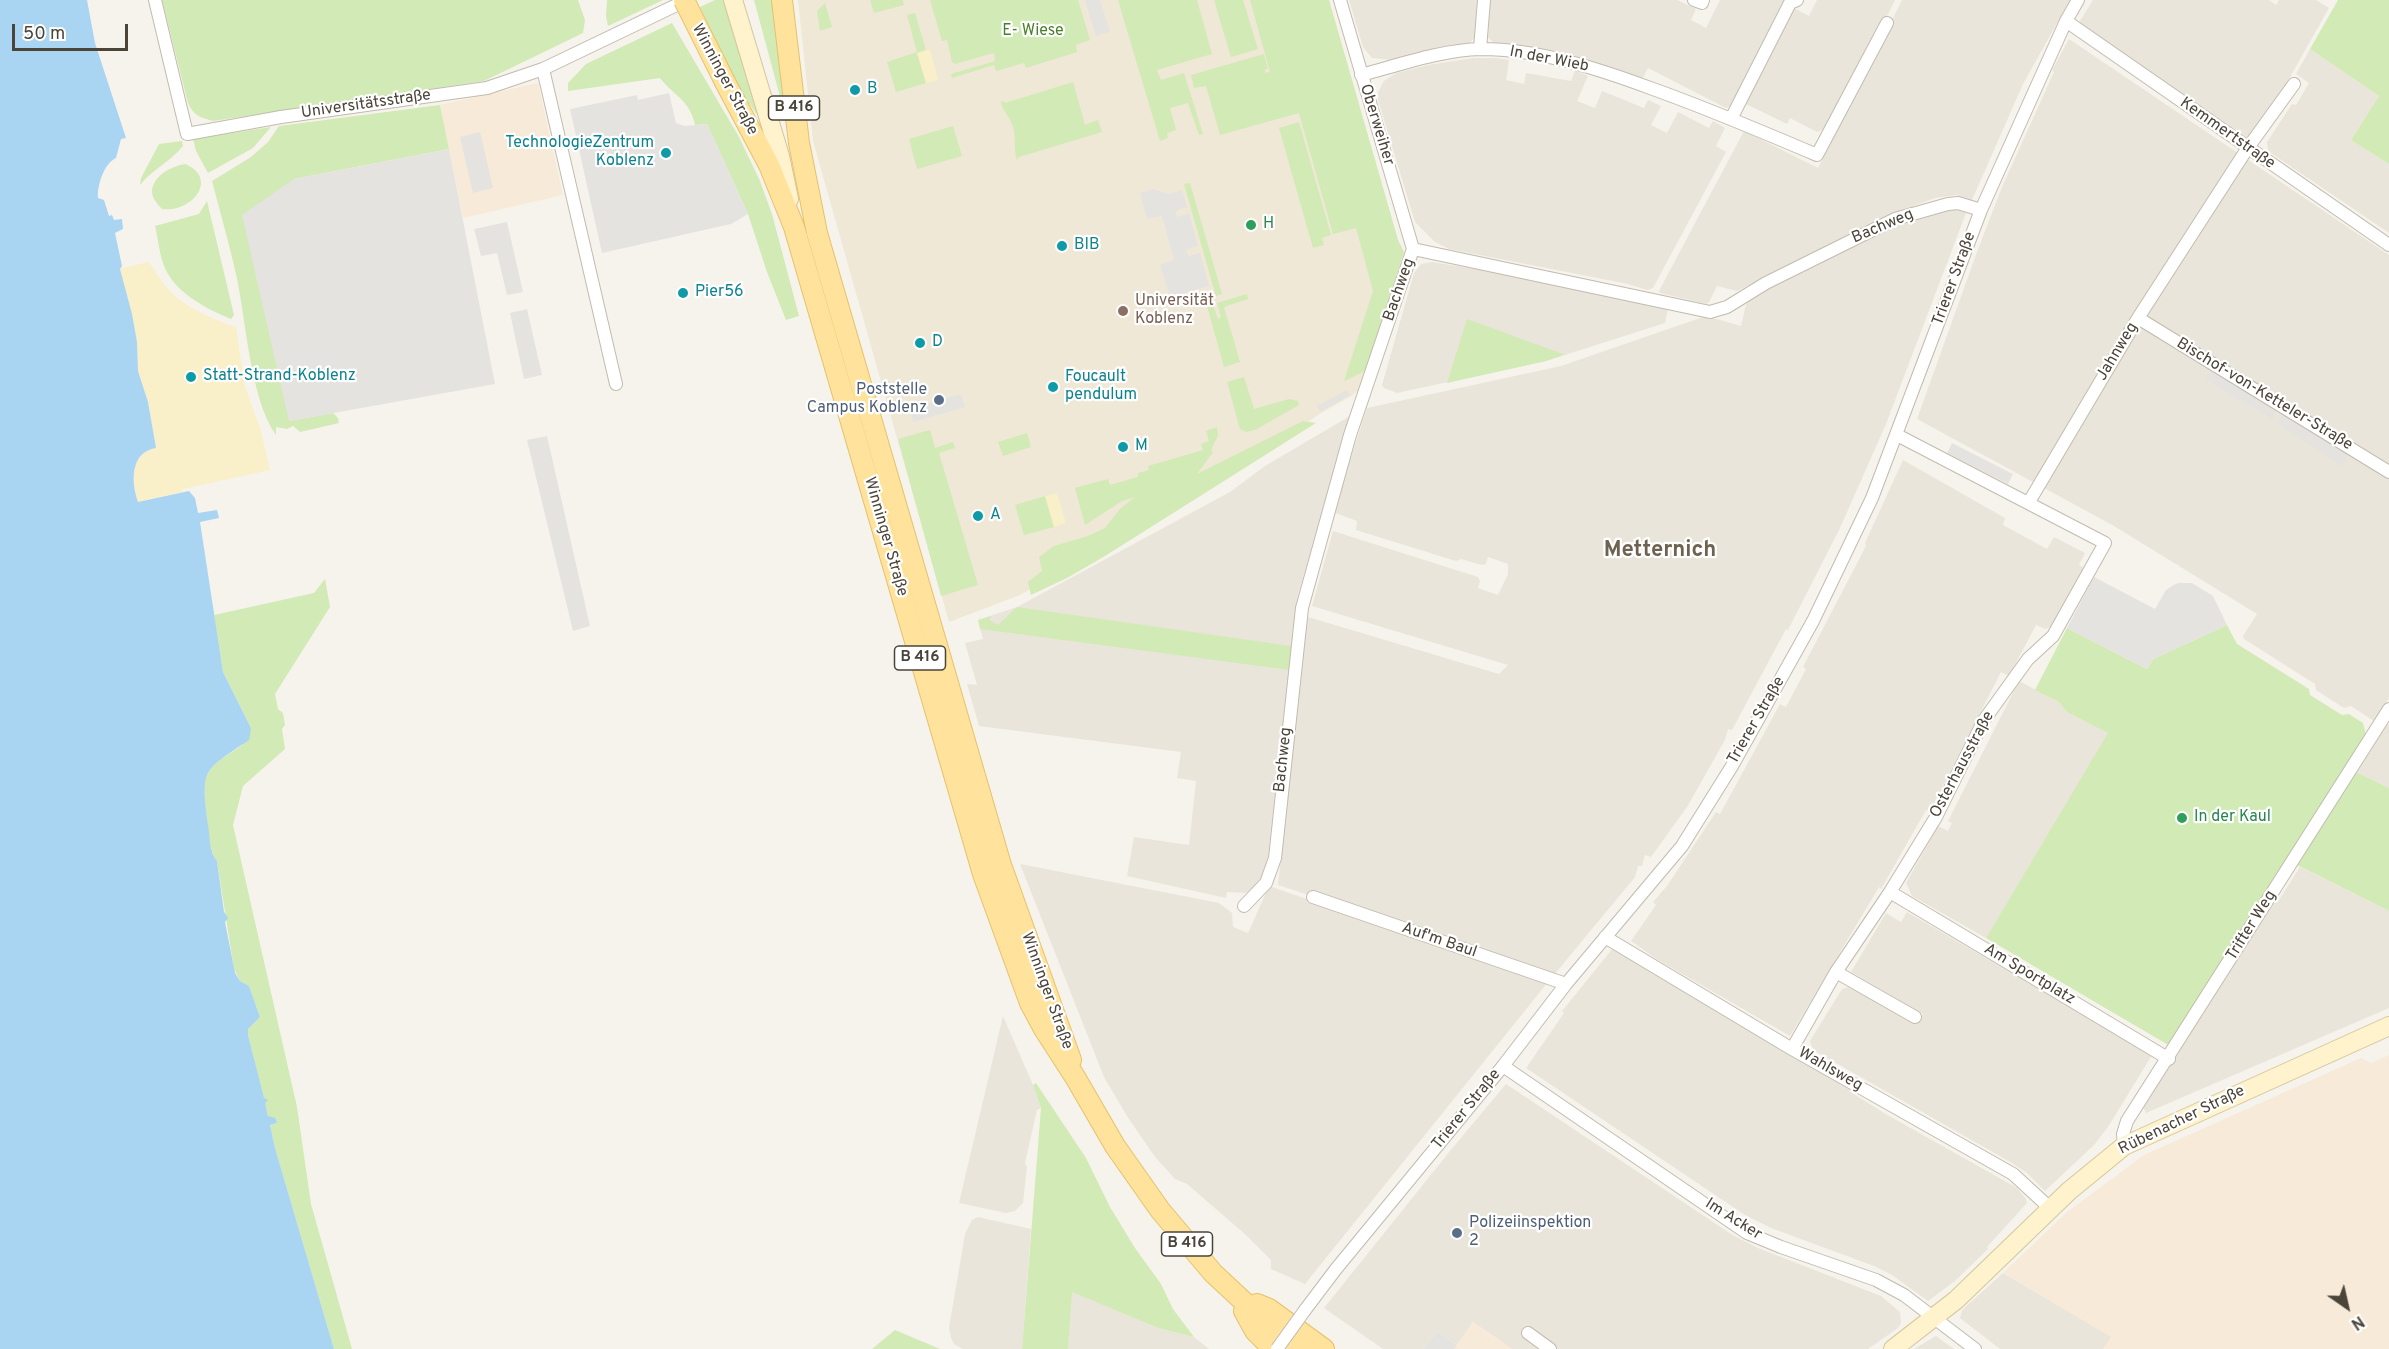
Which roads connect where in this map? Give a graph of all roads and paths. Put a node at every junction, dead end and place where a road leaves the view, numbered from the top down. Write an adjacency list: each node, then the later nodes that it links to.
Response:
1 (155, 0): 16 (street, Universitätsstraße)
2 (686, 0): 16 (street, Universitätsstraße); 23 (main road, Winninger Straße / B 416, bridge)
3 (733, 0): 12 (main road)
4 (746, 0): 12 (main road)
5 (782, 0): 22 (main road, Winninger Straße / B 416)
6 (1340, 0): 17 (street, Oberweiher)
7 (1484, 0): 15 (street)
8 (1694, 0): 9 (street)
9 (1703, 0)
10 (1797, 0): 19 (street)
11 (2078, 0): 13 (street, Trierer Straße)
12 (746, 20): 22 (main road); 23 (main road)
13 (2066, 21): 20 (street, Kemmertstraße); 21 (street, Trierer Straße)
14 (1887, 23): 19 (street, In der Wieb)
15 (1480, 49): 17 (street, In der Wieb); 19 (street, In der Wieb)
16 (543, 69): 27 (street)
17 (1361, 75): 25 (street, Oberweiher)
18 (2295, 84): 20 (street, Jahnweg)
19 (1732, 117)
20 (2247, 149): 24 (street, Kemmertstraße); 26 (street, Jahnweg)
21 (1981, 210): 25 (street, Bachweg); 28 (street, Trierer Straße)
22 (812, 215): 43 (main road, Winninger Straße / B 416)
23 (794, 227): 43 (main road, Winninger Straße / B 416)
24 (2389, 245)
25 (1413, 249): 34 (street, Bachweg)
26 (2138, 318): 29 (street, Bischof-von-Ketteler-Straße); 30 (street, Jahnweg)
27 (616, 384)
28 (1897, 435): 30 (street); 35 (street, Trierer Straße)
29 (2389, 472)
30 (2029, 502): 32 (street, Osterhausstraße)
31 (2389, 709): 41 (street, Trifter Weg)
32 (1890, 892): 36 (street, Osterhausstraße); 41 (street, Am Sportplatz)
33 (1313, 897): 37 (street, Auf'm Baul)
34 (1244, 906)
35 (1605, 937): 37 (street, Trierer Straße); 40 (street, Wahlsweg)
36 (1836, 972): 38 (street); 40 (street, Osterhausstraße)
37 (1566, 984): 42 (street, Trierer Straße)
38 (1915, 1017)
39 (2389, 1026): 44 (main road, Rübenacher Straße)
40 (1792, 1049): 45 (street, Wahlsweg)
41 (2169, 1059): 44 (street, Trifter Weg)
42 (1503, 1066): 47 (street, Im Acker); 49 (street, Trierer Straße, bridge)
43 (1075, 1077): 46 (main road, Winninger Straße / B 416)
44 (2124, 1146): 45 (main road, Rübenacher Straße)
45 (2050, 1209): 47 (main road, Rübenacher Straße)
46 (1238, 1297): 49 (main road, B 416); 50 (main road, B 416); 51 (main road)
47 (1934, 1318): 53 (main road, Rübenacher Straße); 54 (street, Im Acker)
48 (1528, 1333): 52 (street)
49 (1275, 1349)
50 (1298, 1349)
51 (1324, 1349)
52 (1550, 1349)
53 (1893, 1349)
54 (1975, 1349)

